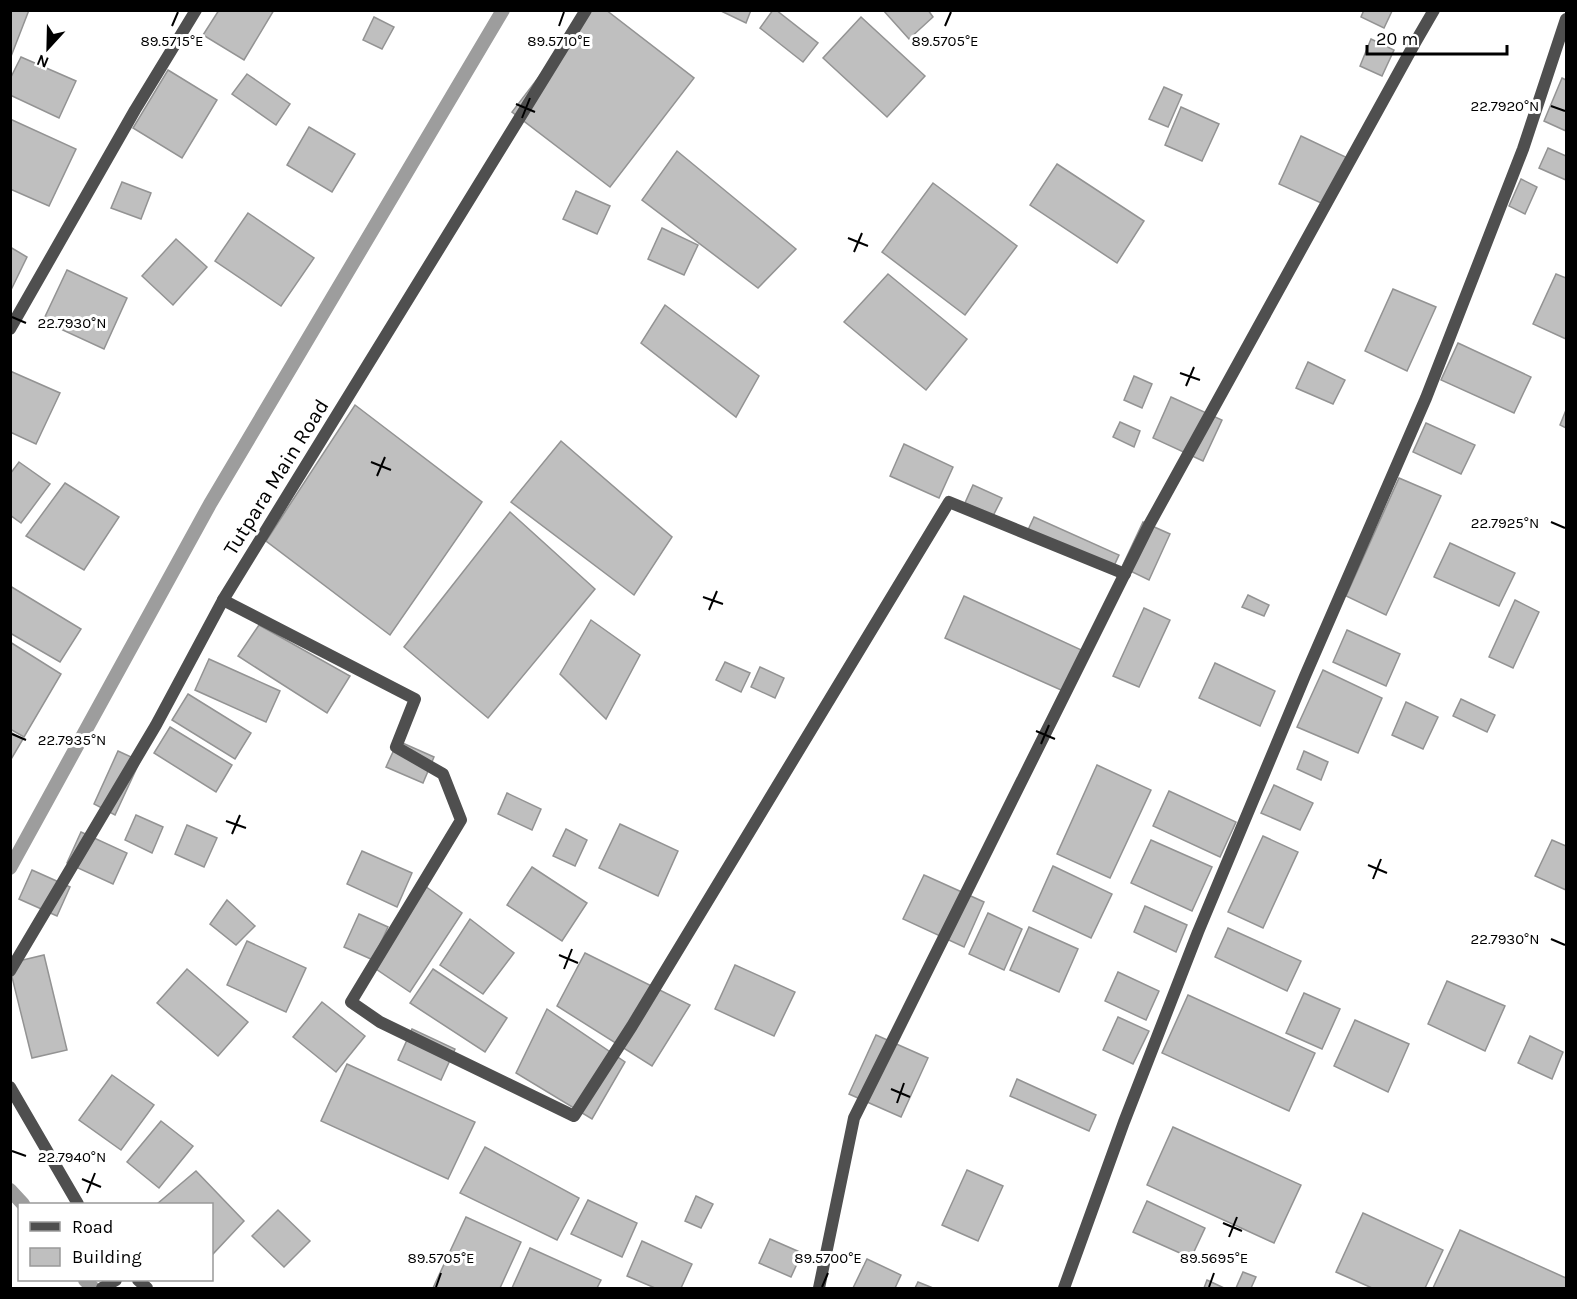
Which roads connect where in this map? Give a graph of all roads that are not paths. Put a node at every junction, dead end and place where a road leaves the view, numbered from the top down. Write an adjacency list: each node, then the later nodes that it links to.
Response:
1 (196, 10): 5 (street)
2 (586, 10): 7 (street, Tutpara Main Road)
3 (1434, 10): 6 (street)
4 (1566, 19): 12 (street)
5 (10, 329)
6 (1125, 574): 7 (street); 11 (street)
7 (223, 600): 8 (street, Tutpara Main Road)
8 (10, 971)
9 (10, 1087): 10 (street)
10 (77, 1203)
11 (819, 1288)
12 (1064, 1288)

